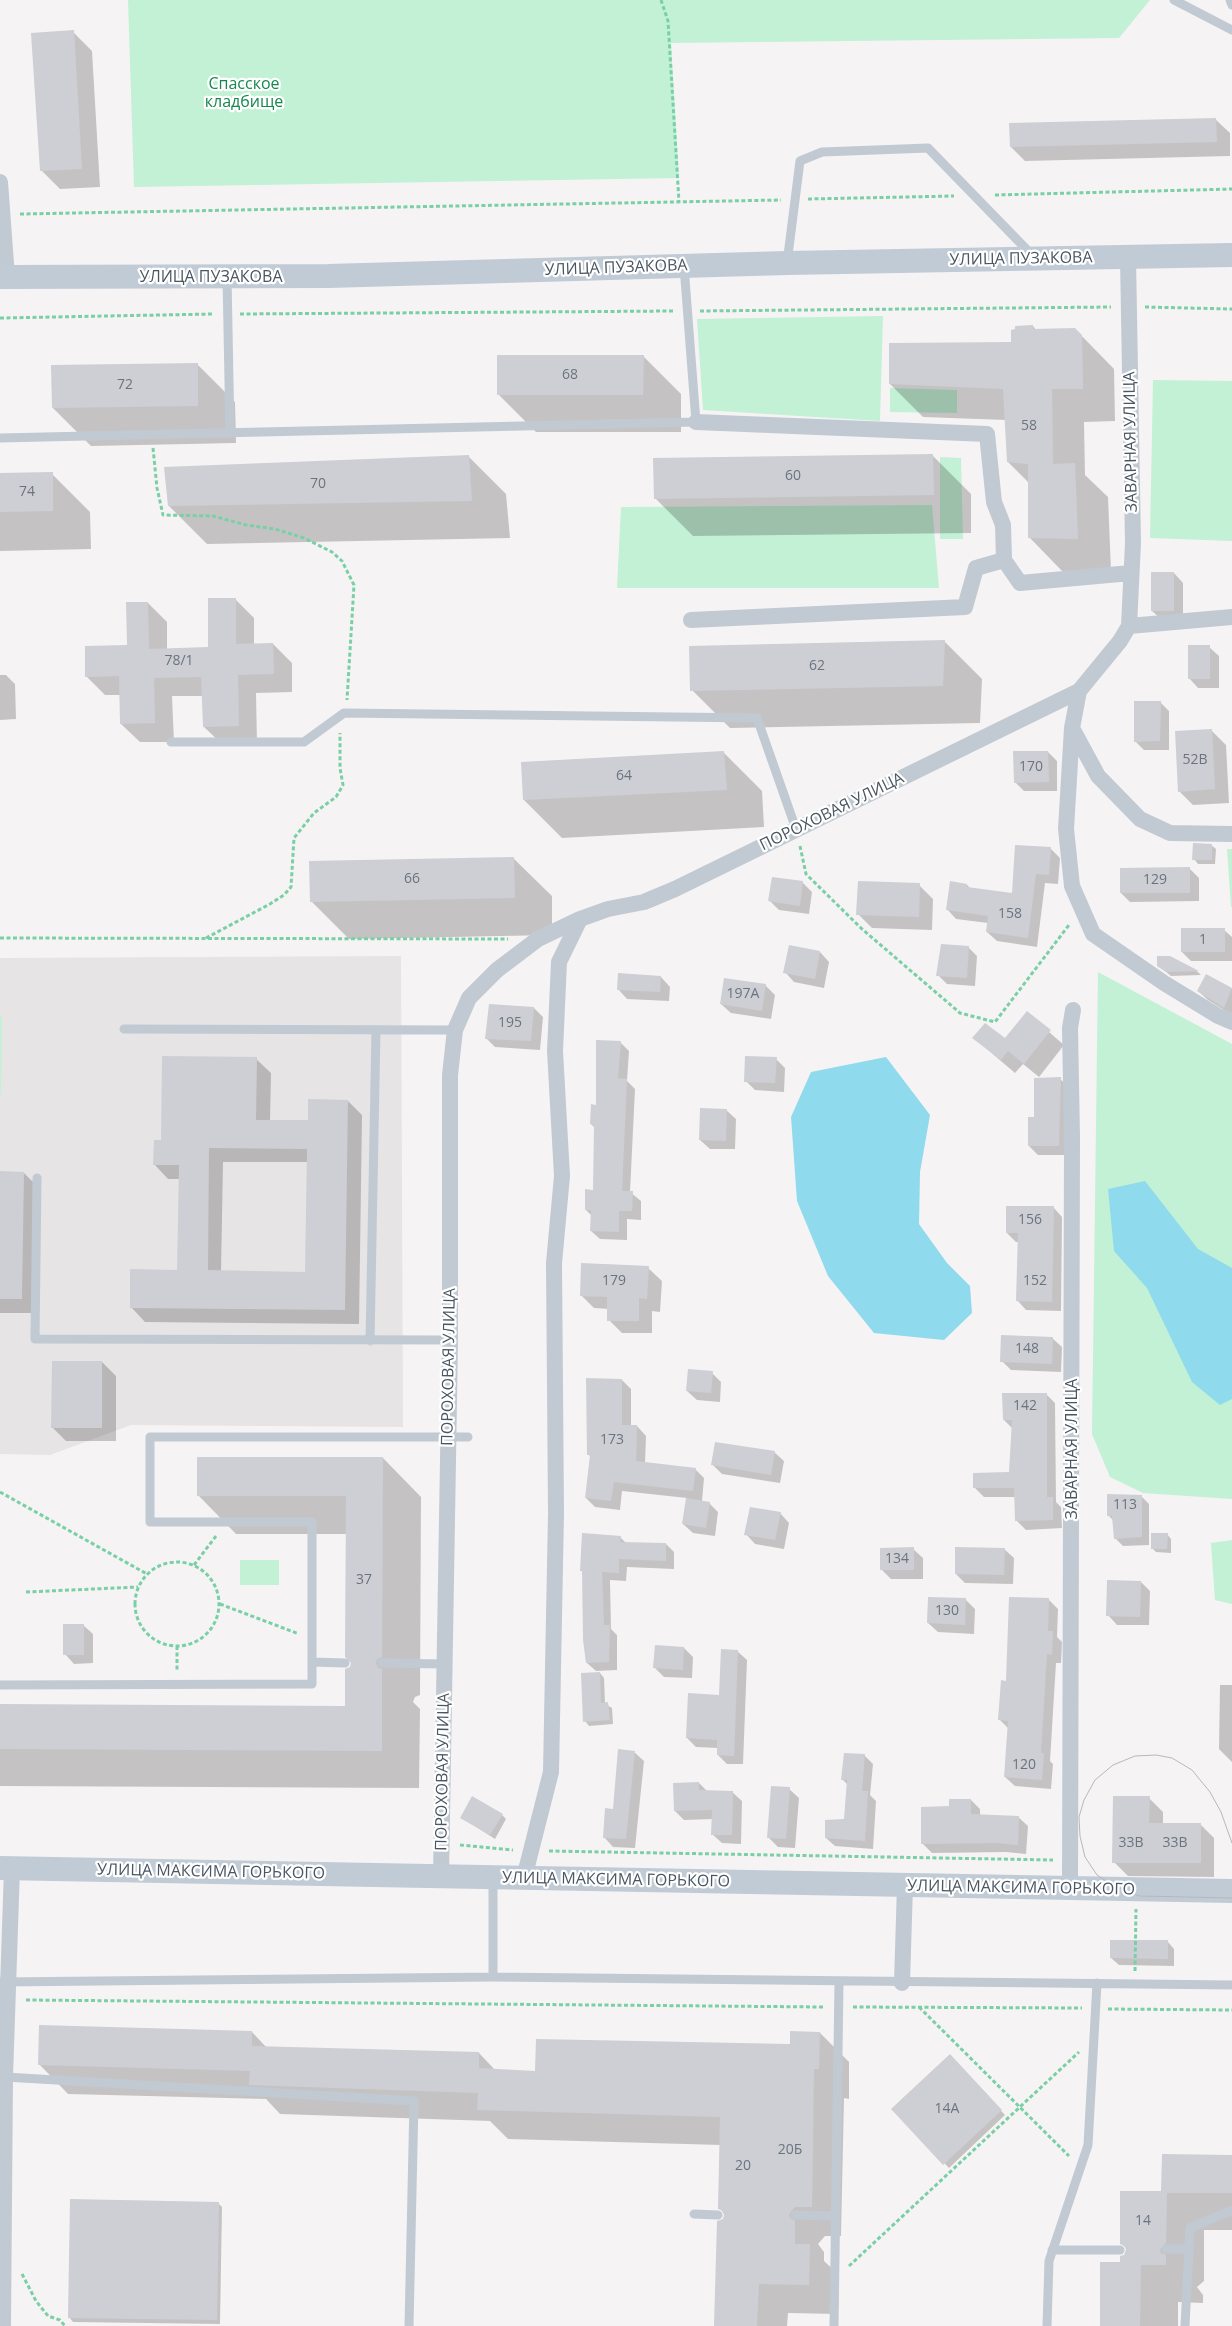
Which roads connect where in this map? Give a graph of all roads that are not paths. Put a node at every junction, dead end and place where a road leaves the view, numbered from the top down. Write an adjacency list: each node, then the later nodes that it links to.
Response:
1 (1174, 0): 4 (lane)
2 (1230, 0): 3 (lane)
3 (1232, 5)
4 (1232, 30)
5 (0, 182): 11 (street)
6 (1232, 255): 7 (street, УЛИЦА ПУЗАКОВА)
7 (1128, 257): 8 (street, УЛИЦА ПУЗАКОВА); 17 (street, ЗАВАРНАЯ УЛИЦА)
8 (1036, 258): 9 (street, УЛИЦА ПУЗАКОВА); 9 (lane)
9 (787, 263): 10 (street, УЛИЦА ПУЗАКОВА)
10 (684, 266): 12 (street, УЛИЦА ПУЗАКОВА); 13 (lane)
11 (4, 277): 12 (street, УЛИЦА ПУЗАКОВА)
12 (227, 277): 14 (lane)
13 (696, 422): 14 (lane); 16 (street)
14 (230, 434): 15 (lane)
15 (0, 438)
16 (1004, 560): 17 (street); 19 (street)
17 (1131, 573): 20 (street, ЗАВАРНАЯ УЛИЦА)
18 (1232, 617): 20 (street)
19 (690, 620)
20 (1129, 626): 21 (street)
21 (1078, 691): 22 (street); 24 (street, ПОРОХОВАЯ УЛИЦА)
22 (1072, 728): 25 (street); 28 (street)
23 (172, 742): 24 (lane)
24 (796, 829): 26 (street, ПОРОХОВАЯ УЛИЦА)
25 (1232, 834)
26 (580, 919): 31 (street, ПОРОХОВАЯ УЛИЦА); 45 (street)
27 (1073, 1010): 47 (street, ЗАВАРНАЯ УЛИЦА)
28 (1232, 1022)
29 (124, 1029): 30 (lane)
30 (376, 1030): 31 (lane); 34 (lane)
31 (455, 1030): 33 (street, ПОРОХОВАЯ УЛИЦА)
32 (37, 1178): 34 (lane)
33 (450, 1340): 34 (lane); 35 (street, ПОРОХОВАЯ УЛИЦА)
34 (370, 1341)
35 (448, 1437): 36 (lane); 37 (lane); 40 (street, ПОРОХОВАЯ УЛИЦА)
36 (468, 1438)
37 (312, 1662): 38 (lane); 41 (lane)
38 (345, 1663)
39 (382, 1663): 40 (lane)
40 (444, 1664): 43 (street, ПОРОХОВАЯ УЛИЦА)
41 (0, 1684)
42 (6, 1868): 43 (street, УЛИЦА МАКСИМА ГОРЬКОГО); 50 (street)
43 (441, 1877): 44 (street, УЛИЦА МАКСИМА ГОРЬКОГО)
44 (493, 1878): 45 (street, УЛИЦА МАКСИМА ГОРЬКОГО); 49 (lane)
45 (524, 1878): 46 (street, УЛИЦА МАКСИМА ГОРЬКОГО)
46 (905, 1885): 47 (street, УЛИЦА МАКСИМА ГОРЬКОГО); 52 (street)
47 (1070, 1888): 48 (street, УЛИЦА МАКСИМА ГОРЬКОГО)
48 (1232, 1891)
49 (493, 1978): 50 (lane); 51 (lane)
50 (4, 1982): 55 (street)
51 (839, 1982): 52 (lane); 61 (lane)
52 (902, 1983): 53 (lane)
53 (1097, 1983): 54 (lane); 64 (lane)
54 (1232, 1985)
55 (5, 2077): 56 (street); 67 (lane)
56 (2, 2105): 66 (street)
57 (1232, 2210): 63 (lane)
58 (694, 2214): 59 (lane)
59 (718, 2215)
60 (795, 2215): 61 (lane)
61 (835, 2216): 68 (lane)
62 (1166, 2249): 63 (lane)
63 (1189, 2249): 70 (lane)
64 (1052, 2250): 65 (lane); 69 (lane)
65 (1120, 2250)
66 (3, 2326)
67 (409, 2326)
68 (834, 2326)
69 (1047, 2326)
70 (1185, 2326)

